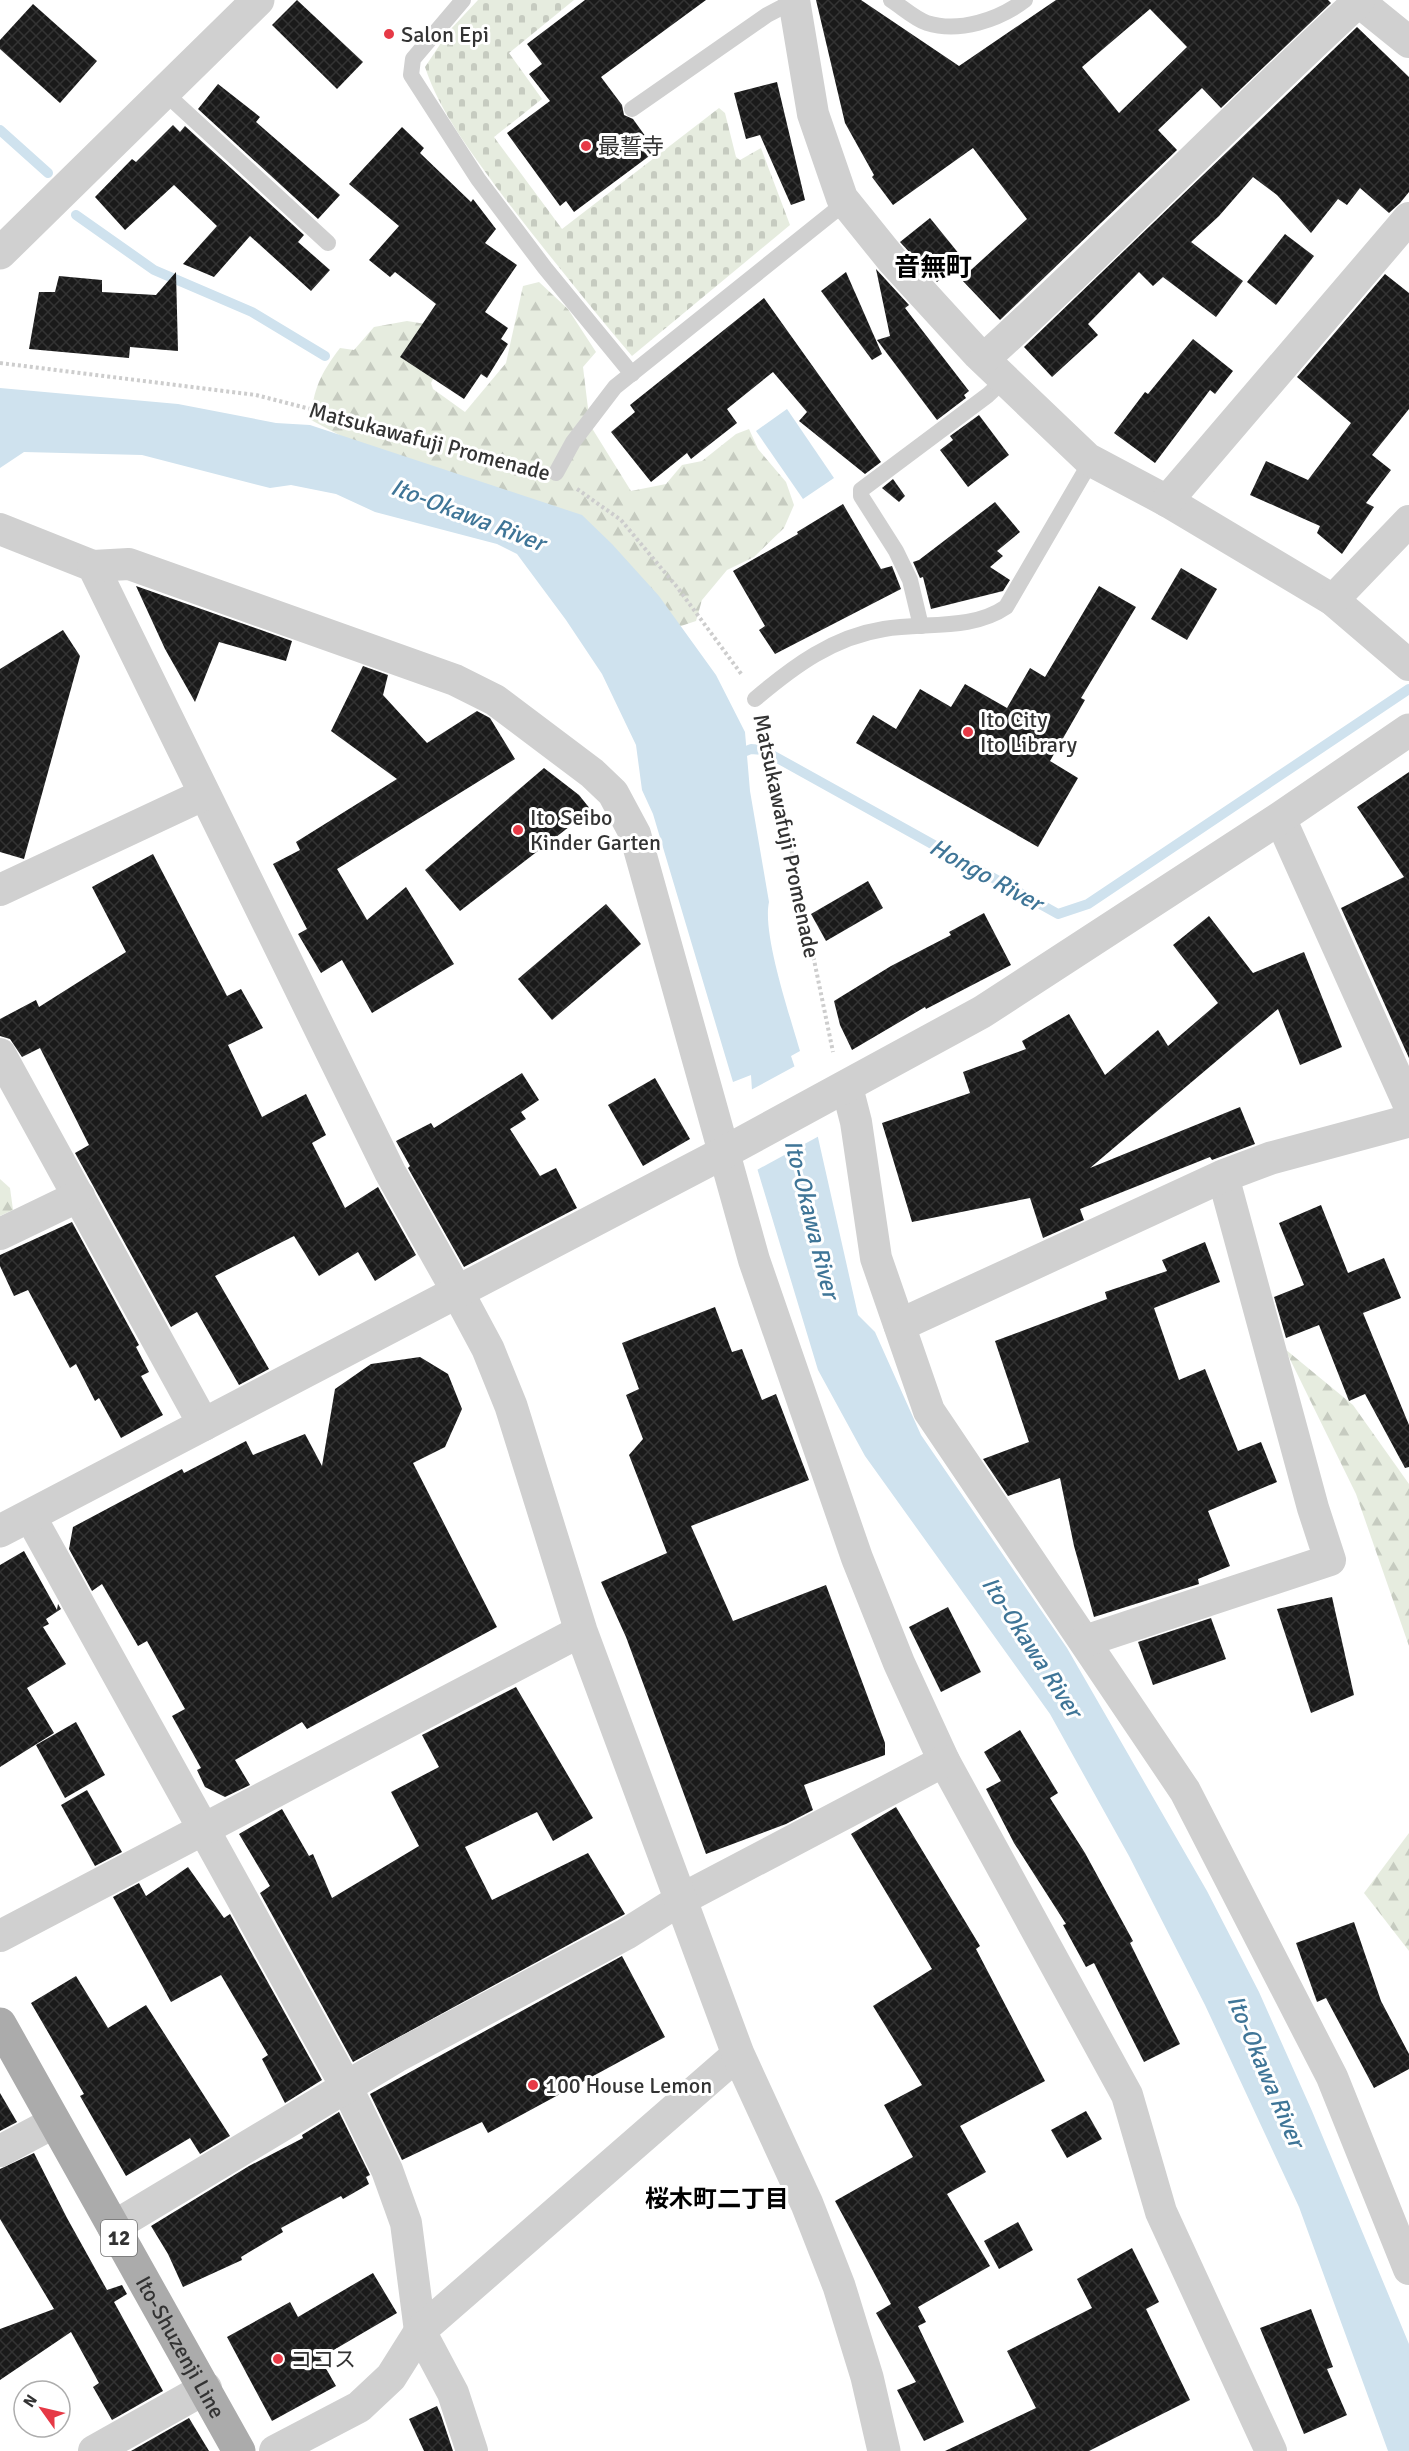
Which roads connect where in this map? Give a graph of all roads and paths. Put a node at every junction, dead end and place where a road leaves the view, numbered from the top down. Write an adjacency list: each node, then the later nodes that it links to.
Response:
1 (258, 0): 8 (street)
2 (463, 0): 16 (lane)
3 (794, 0): 9 (lane); 10 (street)
4 (891, 0): 5 (lane)
5 (1025, 0)
6 (1358, 1): 7 (street); 15 (street)
7 (1409, 42)
8 (165, 93): 12 (lane); 13 (street)
9 (632, 109)
10 (846, 202): 15 (street); 16 (lane)
11 (1409, 218): 19 (street)
12 (328, 243)
13 (0, 253)
14 (0, 363): 18 (path, Matsukawafuji Promenade)
15 (994, 369): 17 (street); 24 (lane)
16 (632, 374): 18 (lane)
17 (1091, 461): 19 (street); 24 (lane)
18 (556, 473): 26 (path, Matsukawafuji Promenade)
19 (1167, 501): 23 (street)
20 (1409, 520): 23 (street)
21 (0, 529): 22 (street)
22 (93, 566): 28 (street); 35 (street)
23 (1333, 600): 25 (street)
24 (921, 626): 26 (lane)
25 (1409, 665)
26 (755, 699): 32 (path, Matsukawafuji Promenade)
27 (1409, 730): 29 (street)
28 (203, 795): 30 (street); 39 (street)
29 (1280, 818): 32 (street); 33 (street)
30 (0, 890)
31 (0, 1053): 37 (street)
32 (840, 1090): 35 (street); 40 (street)
33 (1409, 1105)
34 (1409, 1121): 36 (street)
35 (731, 1148): 39 (street); 46 (street)
36 (1223, 1176): 40 (street); 45 (street)
37 (79, 1196): 38 (street); 41 (street)
38 (0, 1234)
39 (458, 1293): 41 (street); 44 (street)
40 (900, 1325): 45 (street)
41 (204, 1425): 42 (street)
42 (30, 1516): 43 (street); 47 (street)
43 (0, 1531)
44 (581, 1632): 47 (street); 48 (street)
45 (1085, 1641): 56 (street)
46 (944, 1761): 48 (street); 64 (street)
47 (203, 1828): 49 (street); 52 (street)
48 (680, 1900): 51 (street); 52 (street)
49 (0, 1936)
50 (0, 2024): 53 (main road, Ito-Shuzenji Line / 12)
51 (738, 2054): 57 (street); 63 (street)
52 (347, 2088): 55 (street); 57 (street)
53 (55, 2122): 54 (street); 55 (main road, Ito-Shuzenji Line / 12)
54 (0, 2151)
55 (113, 2227): 58 (main road, Ito-Shuzenji Line / 12)
56 (1409, 2269)
57 (420, 2331): 61 (street); 62 (street)
58 (206, 2388): 59 (street); 60 (main road, Ito-Shuzenji Line / 12)
59 (94, 2451)
60 (239, 2451)
61 (275, 2451)
62 (472, 2451)
63 (884, 2451)
64 (1271, 2451)

